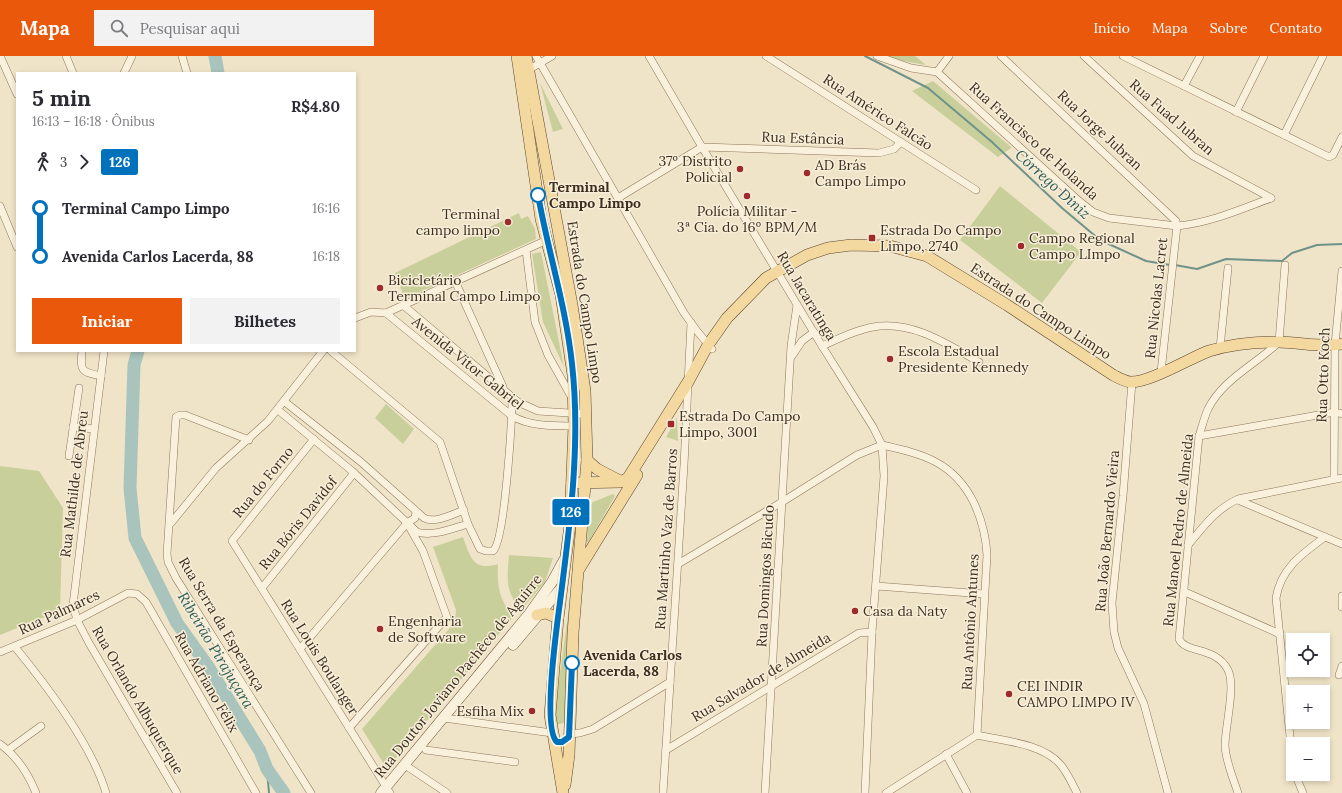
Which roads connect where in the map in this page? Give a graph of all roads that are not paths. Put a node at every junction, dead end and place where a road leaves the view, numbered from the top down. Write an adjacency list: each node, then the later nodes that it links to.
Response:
1 (0, 56): 26 (street)
2 (66, 56): 21 (street)
3 (132, 56): 22 (street)
4 (182, 56): 23 (street)
5 (517, 56): 36 (main road, Estrada do Campo Limpo)
6 (526, 56): 20 (main road, Estrada do Campo Limpo)
7 (552, 56): 18 (street)
8 (650, 56): 31 (street, Rua Jacaratinga)
9 (766, 56): 30 (street, Rua Américo Falcão)
10 (877, 56): 24 (street)
11 (949, 56): 24 (street)
12 (1001, 56): 37 (street, Rua Jorge Jubran)
13 (1084, 56): 34 (street, Rua Fuad Jubran)
14 (1123, 56): 19 (street)
15 (1200, 56): 25 (street)
16 (1264, 56): 27 (street)
17 (1323, 56): 28 (street)
18 (538, 59): 20 (street); 33 (street)
19 (1137, 59): 25 (street)
20 (528, 70): 39 (main road, Estrada do Campo Limpo)
21 (74, 72)
22 (124, 72)
23 (187, 72)
24 (937, 72): 37 (street, Rua Francisco de Holanda)
25 (1184, 86): 27 (street)
26 (16, 92)
27 (1236, 112): 28 (street)
28 (1284, 135): 29 (street)
29 (1342, 137)
30 (901, 142): 31 (street, Rua Estância); 32 (street, Rua Américo Falcão)
31 (702, 147): 33 (street); 44 (street, Rua Jacaratinga)
32 (976, 190)
33 (618, 198): 51 (street)
34 (1272, 198): 37 (street, Rua Francisco de Holanda)
35 (0, 206): 40 (street)
36 (541, 219): 38 (main road, Estrada do Campo Limpo); 39 (main road)
37 (1177, 226): 64 (street, Rua Nicolas Lacret)
38 (547, 240): 41 (street); 68 (main road, Estrada do Campo Limpo)
39 (560, 240): 75 (main road, Estrada do Campo Limpo)
40 (16, 245)
41 (526, 250): 46 (street); 65 (street)
42 (1285, 265): 53 (street)
43 (1228, 268): 57 (street)
44 (777, 271): 48 (street, Rua Jacaratinga); 56 (main road, Estrada do Campo Limpo); 67 (main road, Estrada do Campo Limpo)
45 (1342, 271): 54 (street, Rua Otto Koch)
46 (455, 281): 47 (street); 71 (street)
47 (403, 305): 49 (street); 71 (street, Avenida Vitor Gabriel)
48 (797, 305): 52 (street, Rua Jacaratinga); 62 (street, Rua Domingos Bicudo)
49 (386, 313): 50 (street); 77 (street, Avenida Vitor Gabriel)
50 (356, 318)
51 (691, 323): 56 (street); 69 (street, Rua Martinho Vaz de Barros)
52 (814, 332): 55 (street, Rua Jacaratinga); 62 (street, Rua Domingos Bicudo)
53 (1279, 342): 54 (main road); 57 (main road); 81 (street, Rua Manoel Pedro de Almeida)
54 (1339, 344): 76 (street, Rua Otto Koch)
55 (822, 346): 63 (street); 84 (street, Rua Jacaratinga)
56 (710, 347): 69 (main road, Estrada do Campo Limpo)
57 (1220, 348): 64 (main road)
58 (82, 352): 66 (street)
59 (104, 352): 66 (street, Rua Mathilde de Abreu)
60 (322, 352): 73 (street)
61 (332, 352): 95 (street)
62 (790, 360): 94 (street, Rua Domingos Bicudo)
63 (979, 362)
64 (1161, 372): 67 (main road)
65 (558, 374): 68 (street); 75 (street)
66 (101, 376): 80 (street, Rua Mathilde de Abreu)
67 (1132, 382): 159 (street, Rua João Bernardo Vieira)
68 (574, 383): 75 (main road, Estrada do Campo Limpo)
69 (688, 386): 90 (main road, Estrada do Campo Limpo); 103 (main road, Estrada do Campo Limpo); 108 (street, Rua Martinho Vaz de Barros)
70 (79, 388): 79 (street)
71 (504, 389): 72 (street, Avenida Vitor Gabriel)
72 (512, 397): 75 (street, Avenida Vitor Gabriel); 77 (street)
73 (285, 402): 74 (street); 96 (street)
74 (278, 410): 82 (street); 83 (street)
75 (578, 410): 78 (main road, Estrada do Campo Limpo)
76 (1338, 413): 81 (street); 89 (street, Rua Otto Koch)
77 (512, 416): 78 (street, Avenida Vitor Gabriel); 99 (street)
78 (580, 426): 86 (main road, Estrada do Campo Limpo); 91 (main road, Estrada do Campo Limpo)
79 (73, 427): 80 (street); 85 (street)
80 (94, 429): 120 (street, Rua Mathilde de Abreu)
81 (1199, 436): 106 (street, Rua Manoel Pedro de Almeida)
82 (314, 439): 87 (street); 102 (street, Rua do Forno)
83 (249, 440): 97 (street); 97 (street, Rua Serra da Esperança)
84 (882, 445): 94 (street); 110 (street); 115 (street, Rua Antônio Antunes)
85 (69, 456)
86 (587, 460): 90 (main road); 92 (main road, Estrada do Campo Limpo)
87 (354, 473): 98 (street); 112 (street, Rua Bóris Davidof)
88 (1342, 478): 89 (street)
89 (1334, 479): 93 (street)
90 (621, 482): 92 (main road)
91 (572, 483): 92 (main road); 100 (main road, Estrada do Campo Limpo)
92 (586, 483): 104 (main road, Estrada do Campo Limpo)
93 (1238, 499): 101 (street); 106 (street)
94 (782, 502): 108 (street); 129 (street, Rua Domingos Bicudo)
95 (464, 510): 96 (street); 99 (street)
96 (416, 512): 98 (street)
97 (171, 523): 150 (street, Rua Serra da Esperança)
98 (407, 523): 99 (street); 124 (street); 132 (street)
99 (468, 524)
100 (570, 525): 104 (main road); 107 (main road, Estrada do Campo Limpo)
101 (1325, 537): 105 (street); 122 (street)
102 (232, 541): 112 (street, Rua Louis Boulanger)
103 (596, 542): 104 (main road); 109 (main road, Estrada do Campo Limpo)
104 (581, 543): 109 (main road, Estrada do Campo Limpo)
105 (1342, 544)
106 (1188, 545): 113 (street, Rua Manoel Pedro de Almeida)
107 (567, 555): 111 (main road, Estrada do Campo Limpo); 130 (main road, Rua Doutor Joviano Pachêco de Aguirre)
108 (678, 564): 128 (street, Rua Martinho Vaz de Barros)
109 (577, 572): 111 (main road, Estrada do Campo Limpo); 133 (main road, Estrada do Campo Limpo)
110 (876, 586): 115 (street); 121 (street)
111 (562, 587): 118 (main road, Rua Doutor Joviano Pachêco de Aguirre); 119 (main road, Estrada do Campo Limpo)
112 (262, 588): 124 (street, Rua Louis Boulanger)
113 (1185, 592): 122 (street); 160 (street, Rua Manoel Pedro de Almeida)
114 (128, 593): 120 (street, Rua Palmares); 149 (street, Rua Adriano Félix)
115 (984, 594): 134 (street, Rua Antônio Antunes)
116 (1342, 596): 117 (street)
117 (1342, 607)
118 (537, 614): 119 (main road); 130 (main road, Rua Doutor Joviano Pachêco de Aguirre)
119 (558, 618): 135 (main road, Estrada do Campo Limpo)
120 (77, 620): 123 (street, Rua Palmares); 148 (street, Rua Orlando Albuquerque)
121 (872, 632): 129 (street, Rua Salvador de Almeida); 155 (street)
122 (1280, 634): 136 (street)
123 (15, 647): 125 (street, Rua Palmares); 147 (street)
124 (300, 649): 132 (street, Rua Louis Boulanger)
125 (0, 652)
126 (1342, 666): 127 (street)
127 (1339, 675)
128 (670, 682): 133 (street); 140 (street, Rua Martinho Vaz de Barros)
129 (772, 685): 140 (street, Rua Salvador de Almeida); 154 (street, Rua Domingos Bicudo)
130 (449, 718): 135 (street); 139 (main road, Rua Doutor Joviano Pachêco de Aguirre); 143 (main road, Rua Doutor Joviano Pachêco de Aguirre)
131 (41, 726): 138 (street)
132 (349, 728): 145 (street, Rua Louis Boulanger)
133 (569, 735): 135 (main road); 152 (main road, Estrada do Campo Limpo)
134 (977, 735): 141 (street); 158 (street)
135 (553, 736): 152 (main road, Estrada do Campo Limpo)
136 (1290, 737)
137 (0, 744): 138 (street)
138 (8, 750): 146 (street)
139 (426, 750): 142 (street); 143 (main road, Rua Doutor Joviano Pachêco de Aguirre)
140 (666, 750): 153 (street, Rua Martinho Vaz de Barros)
141 (946, 754): 156 (street); 157 (street)
142 (515, 762)
143 (407, 767): 145 (main road, Rua Doutor Joviano Pachêco de Aguirre); 151 (street)
144 (1298, 781): 161 (street)
145 (387, 792)
146 (36, 793)
147 (106, 793)
148 (177, 793)
149 (256, 793)
150 (311, 793)
151 (447, 793)
152 (564, 793)
153 (663, 793)
154 (765, 793)
155 (865, 793)
156 (886, 793)
157 (967, 793)
158 (1077, 793)
159 (1168, 793)
160 (1238, 793)
161 (1303, 793)

